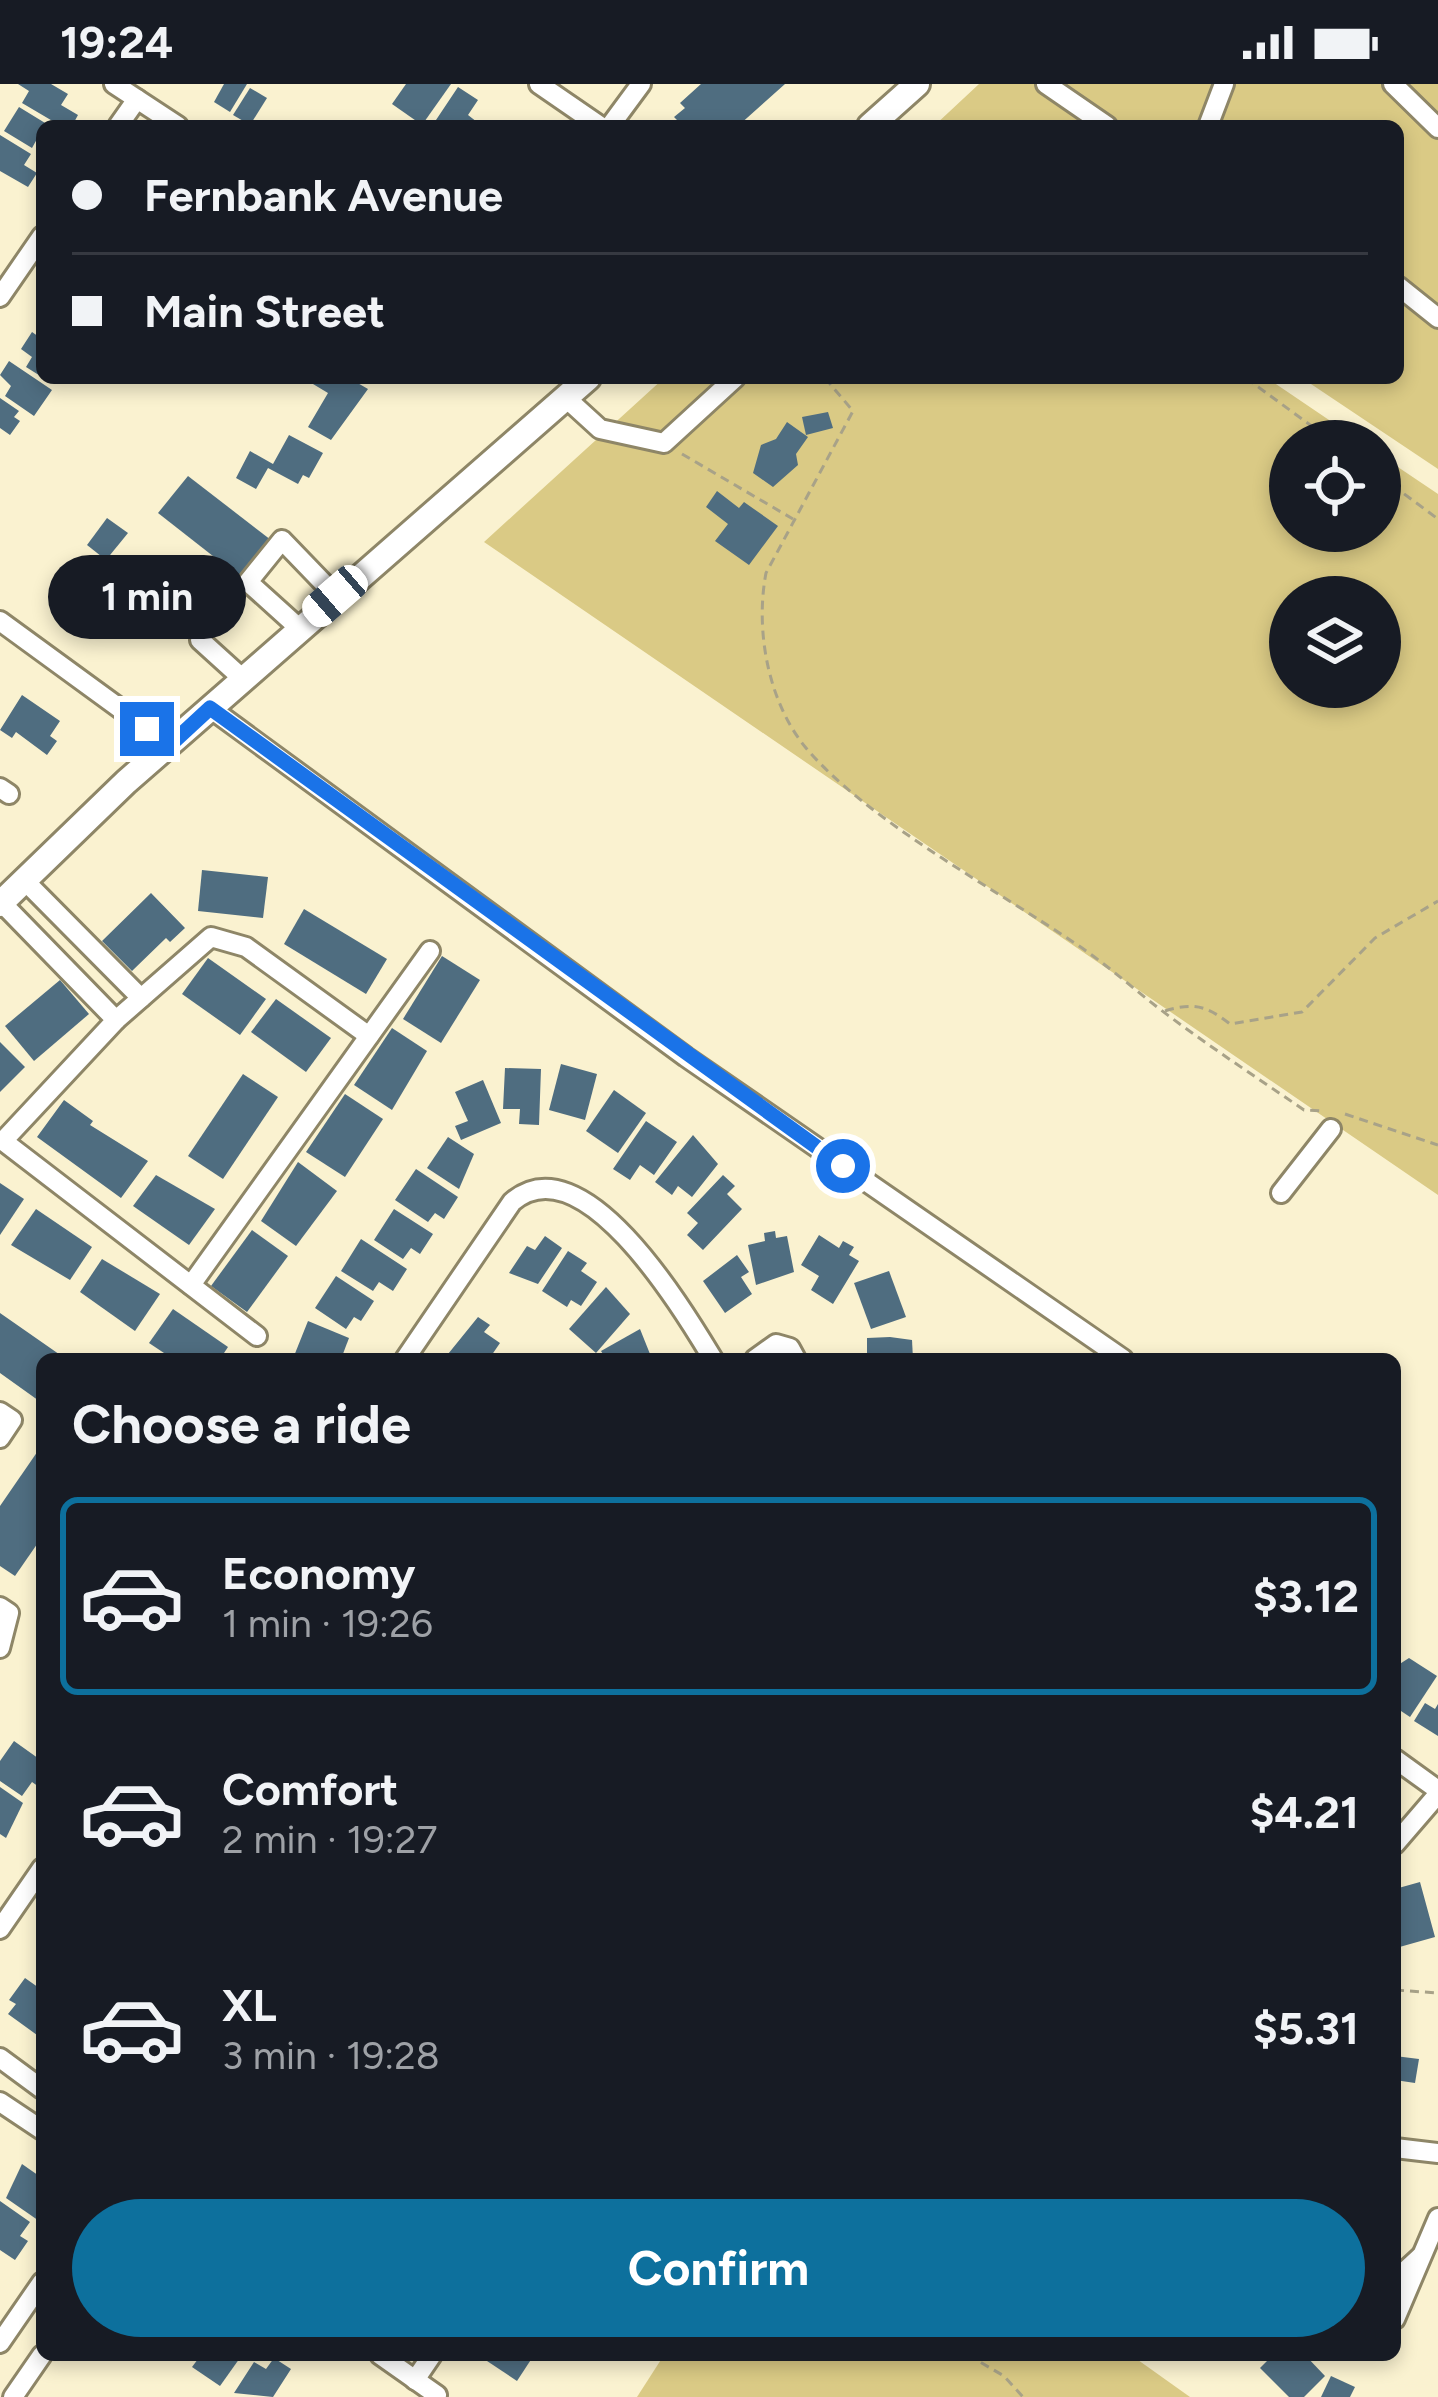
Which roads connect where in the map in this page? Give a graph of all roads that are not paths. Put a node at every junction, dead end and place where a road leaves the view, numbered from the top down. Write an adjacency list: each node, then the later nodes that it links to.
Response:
1 (114, 84): 8 (street)
2 (539, 84): 11 (street)
3 (641, 84): 12 (street)
4 (917, 84): 13 (main road)
5 (1046, 84): 14 (street)
6 (1224, 84): 15 (street)
7 (1393, 84): 16 (street)
8 (137, 99): 9 (street); 10 (street)
9 (122, 120)
10 (169, 120)
11 (591, 120)
12 (614, 120)
13 (883, 120)
14 (1098, 120)
15 (1210, 120)
16 (1438, 128)
17 (36, 245): 19 (street)
18 (1404, 291): 20 (street)
19 (0, 297)
20 (1438, 318)
21 (581, 384): 23 (main road)
22 (728, 384): 23 (street)
23 (566, 398): 24 (main road)
24 (335, 596): 26 (main road); 26 (street)
25 (0, 622): 30 (street)
26 (298, 628): 28 (main road)
27 (200, 640): 28 (street)
28 (243, 679): 29 (main road)
29 (210, 708): 30 (main road); 45 (street)
30 (170, 745): 31 (main road)
31 (25, 881): 32 (main road); 34 (street)
32 (1, 903): 35 (street)
33 (430, 951): 36 (street)
34 (141, 998): 35 (street); 36 (street)
35 (116, 1020): 39 (street)
36 (369, 1036): 39 (street)
37 (1331, 1129): 38 (street)
38 (1281, 1193)
39 (191, 1286): 40 (street)
40 (257, 1336)
41 (409, 1353): 42 (street)
42 (709, 1353)
43 (763, 1353): 44 (street)
44 (793, 1353)
45 (1114, 1353)
46 (0, 1412): 47 (street)
47 (0, 1438)
48 (0, 1607): 49 (street)
49 (0, 1648)
50 (1402, 1764): 51 (street)
51 (1438, 1792): 52 (street)
52 (1401, 1837)
53 (36, 1877): 54 (street)
54 (0, 1928)
55 (0, 2058): 56 (street)
56 (36, 2085)
57 (0, 2102): 58 (street)
58 (36, 2126)
59 (1401, 2149): 60 (street)
60 (1438, 2153)
61 (1438, 2218): 62 (street)
62 (1430, 2244): 63 (street); 65 (street)
63 (1401, 2274)
64 (36, 2291): 66 (street)
65 (1401, 2306)
66 (0, 2344)
67 (38, 2361): 72 (street)
68 (388, 2361): 70 (street)
69 (428, 2361): 70 (street)
70 (415, 2380): 71 (street)
71 (437, 2396)
72 (13, 2397)

